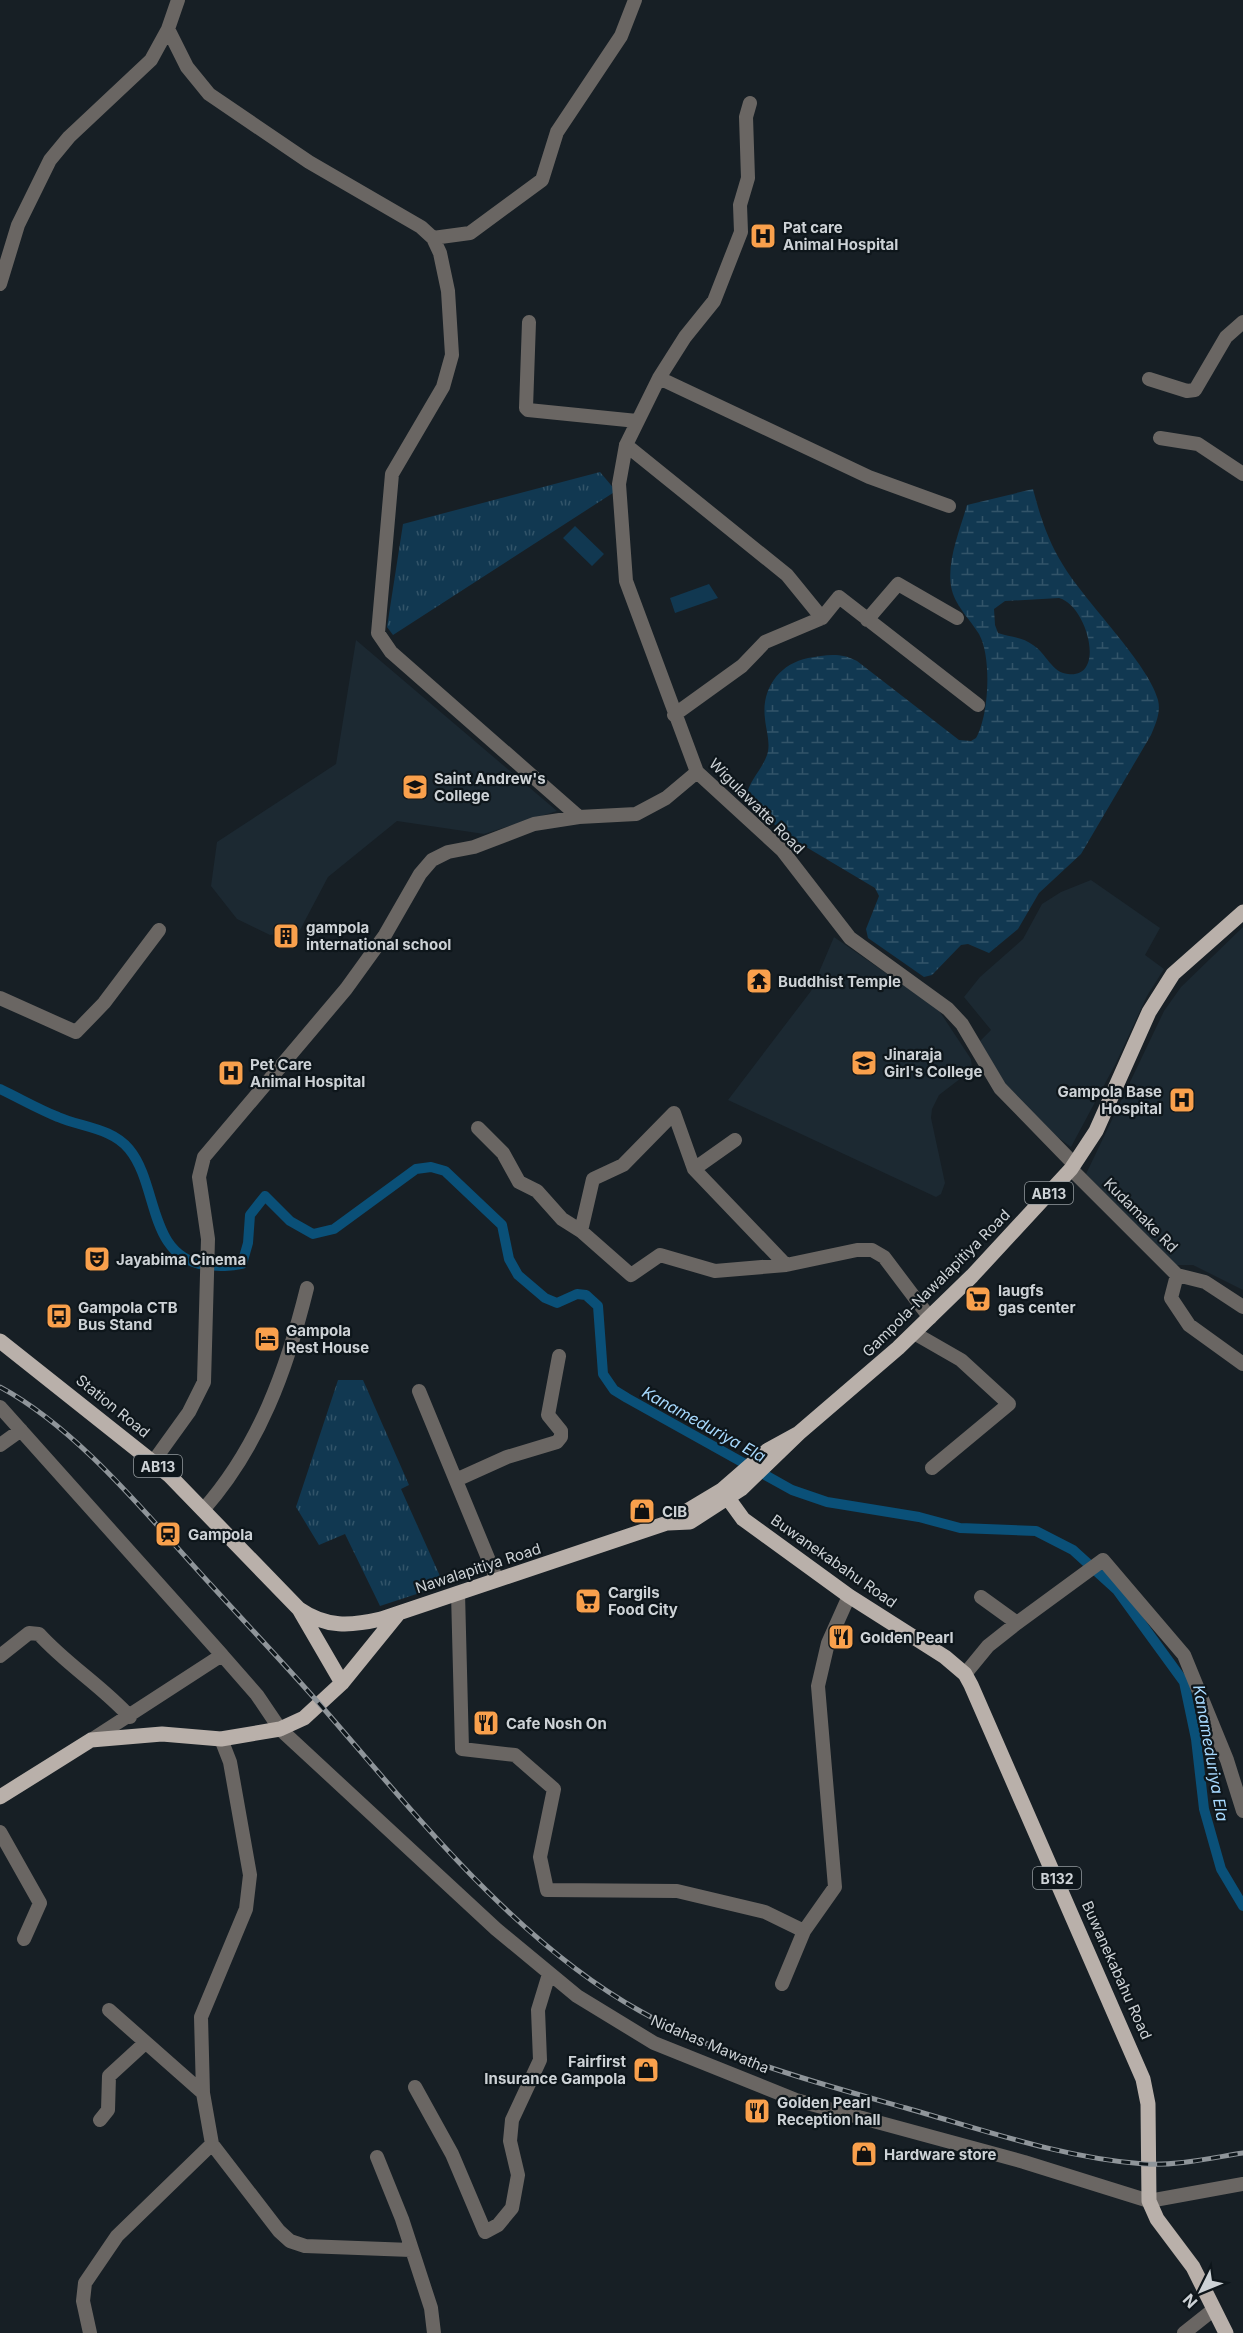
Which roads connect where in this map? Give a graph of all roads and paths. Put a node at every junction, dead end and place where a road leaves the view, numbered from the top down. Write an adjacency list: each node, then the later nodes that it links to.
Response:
1 (178, 0): 3 (street)
2 (635, 0): 5 (street)
3 (168, 29): 5 (street); 6 (street)
4 (750, 103): 9 (street, Wigulawatte Road)
5 (433, 238): 22 (street)
6 (0, 284)
7 (529, 322): 11 (street)
8 (1243, 322): 10 (street)
9 (659, 378): 11 (street, Wigulawatte Road); 15 (street)
10 (1149, 379)
11 (637, 421): 13 (street, Wigulawatte Road)
12 (1160, 438): 14 (street)
13 (626, 445): 16 (street); 20 (street, Wigulawatte Road)
14 (1243, 474)
15 (949, 506)
16 (822, 618): 18 (street); 20 (street)
17 (957, 618): 18 (street)
18 (867, 620): 19 (street)
19 (978, 705)
20 (674, 715): 21 (street, Wigulawatte Road)
21 (698, 772): 22 (street); 28 (street, Wigulawatte Road)
22 (579, 817): 45 (street)
23 (1243, 912): 28 (main road, Gampola-Nawalapitiya Road / AB13)
24 (159, 930): 25 (street)
25 (0, 998)
26 (478, 1128): 30 (street)
27 (735, 1140): 29 (street)
28 (1072, 1166): 32 (street, Kudamake Rd); 35 (main road, Gampola-Nawalapitiya Road / AB13)
29 (694, 1169): 30 (street); 31 (street)
30 (581, 1231): 31 (street)
31 (786, 1265): 35 (street)
32 (1177, 1275): 34 (street); 39 (street, Kudamake Rd)
33 (307, 1288): 49 (street)
34 (1243, 1307)
35 (930, 1318): 36 (main road, Gampola-Nawalapitiya Road / AB13)
36 (915, 1332): 43 (main road, Gampola-Nawalapitiya Road / AB13); 46 (street)
37 (0, 1341): 45 (main road, Station Road / AB13)
38 (559, 1356): 47 (street)
39 (1243, 1364)
40 (419, 1391): 47 (street)
41 (0, 1407): 42 (street, Nidahas Mawatha)
42 (21, 1430): 44 (street); 57 (street, Nidahas Mawatha)
43 (799, 1432): 48 (main road, Nawalapitiya Road / AB13)
44 (0, 1445)
45 (153, 1462): 49 (main road, Station Road / AB13)
46 (932, 1468)
47 (456, 1480): 50 (street)
48 (726, 1494): 50 (main road, Nawalapitiya Road / AB13); 52 (main road, Buwanekabahu Road / B132)
49 (203, 1510): 54 (main road, Station Road / AB13)
50 (497, 1580): 51 (main road, Nawalapitiya Road / AB13)
51 (458, 1593): 55 (main road, Nawalapitiya Road / AB13); 68 (street)
52 (849, 1596): 59 (main road, Buwanekabahu Road / B132); 68 (street)
53 (981, 1597): 56 (street)
54 (299, 1609): 55 (main road, Nawalapitiya Road / AB13); 60 (main road)
55 (399, 1612): 60 (main road)
56 (1017, 1623): 59 (street); 66 (street)
57 (222, 1654): 61 (street); 62 (street, Nidahas Mawatha)
58 (0, 1656): 61 (street)
59 (964, 1674): 80 (main road, Buwanekabahu Road / B132)
60 (342, 1683): 62 (main road)
61 (130, 1717): 64 (street)
62 (280, 1729): 63 (main road); 70 (street, Nidahas Mawatha)
63 (221, 1739): 64 (main road); 75 (street)
64 (91, 1740): 65 (main road)
65 (0, 1797)
66 (1243, 1811)
67 (0, 1832): 69 (street)
68 (804, 1931): 71 (street)
69 (24, 1939)
70 (549, 1974): 74 (street); 80 (street, Nidahas Mawatha)
71 (782, 1984)
72 (109, 2010): 73 (street)
73 (145, 2043): 75 (street); 76 (street)
74 (415, 2087)
75 (203, 2093): 77 (street)
76 (99, 2120)
77 (212, 2144): 81 (street); 83 (street)
78 (377, 2157): 81 (street)
79 (1243, 2184): 80 (street)
80 (1149, 2201): 82 (main road, Buwanekabahu Road / B132)
81 (411, 2250): 84 (street)
82 (1213, 2310): 85 (street); 86 (main road, Buwanekabahu Road / B132)
83 (90, 2333)
84 (434, 2333)
85 (1184, 2333)
86 (1226, 2333)

